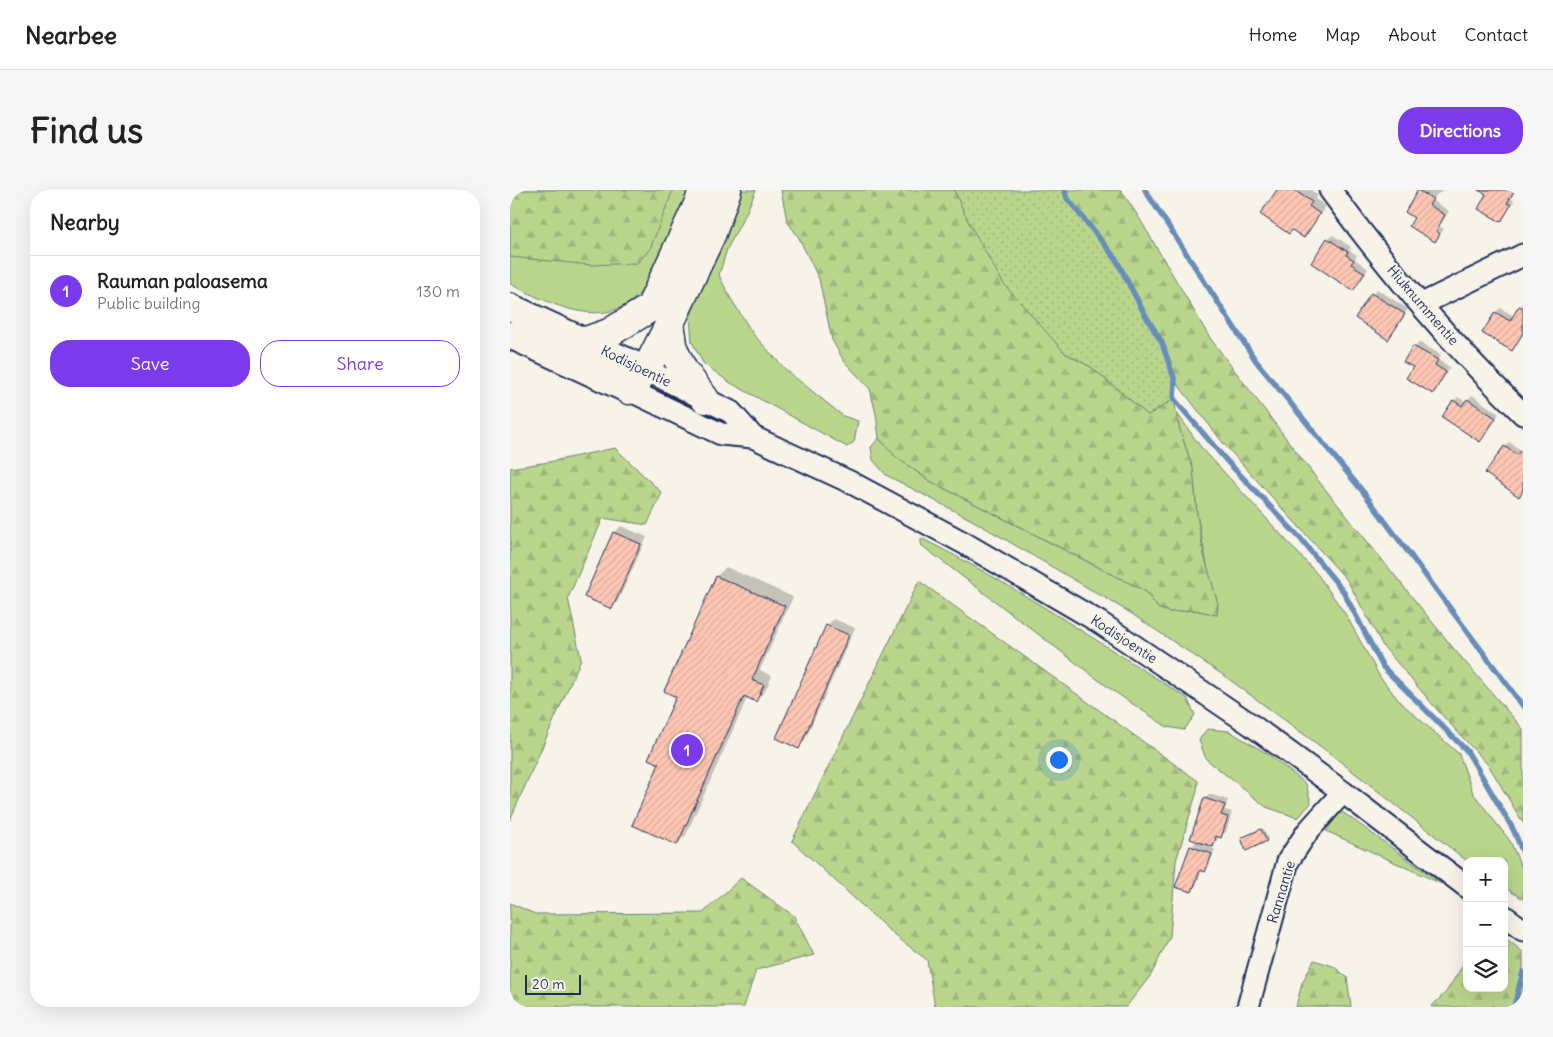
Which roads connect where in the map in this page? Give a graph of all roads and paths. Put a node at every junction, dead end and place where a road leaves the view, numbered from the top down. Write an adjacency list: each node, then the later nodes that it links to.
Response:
1 (702, 190): 7 (highway)
2 (727, 190): 7 (highway)
3 (1330, 190): 5 (street, Hiuknummentie)
4 (1523, 255): 5 (street)
5 (1422, 304): 12 (street, Hiuknummentie)
6 (510, 307): 9 (main road, Kodisjoentie)
7 (660, 315): 9 (highway); 10 (highway); 11 (highway)
8 (510, 335): 10 (main road, Kodisjoentie)
9 (586, 341): 10 (main road, Kodisjoentie)
10 (636, 375): 11 (street, Kodisjoentie); 13 (street, Kodisjoentie)
11 (705, 399): 13 (street, Kodisjoentie)
12 (1523, 414)
13 (753, 437): 14 (street, Kodisjoentie)
14 (1343, 792): 15 (street, Kodisjoentie); 16 (street, Rannantie)
15 (1463, 884)
16 (1248, 1007)

